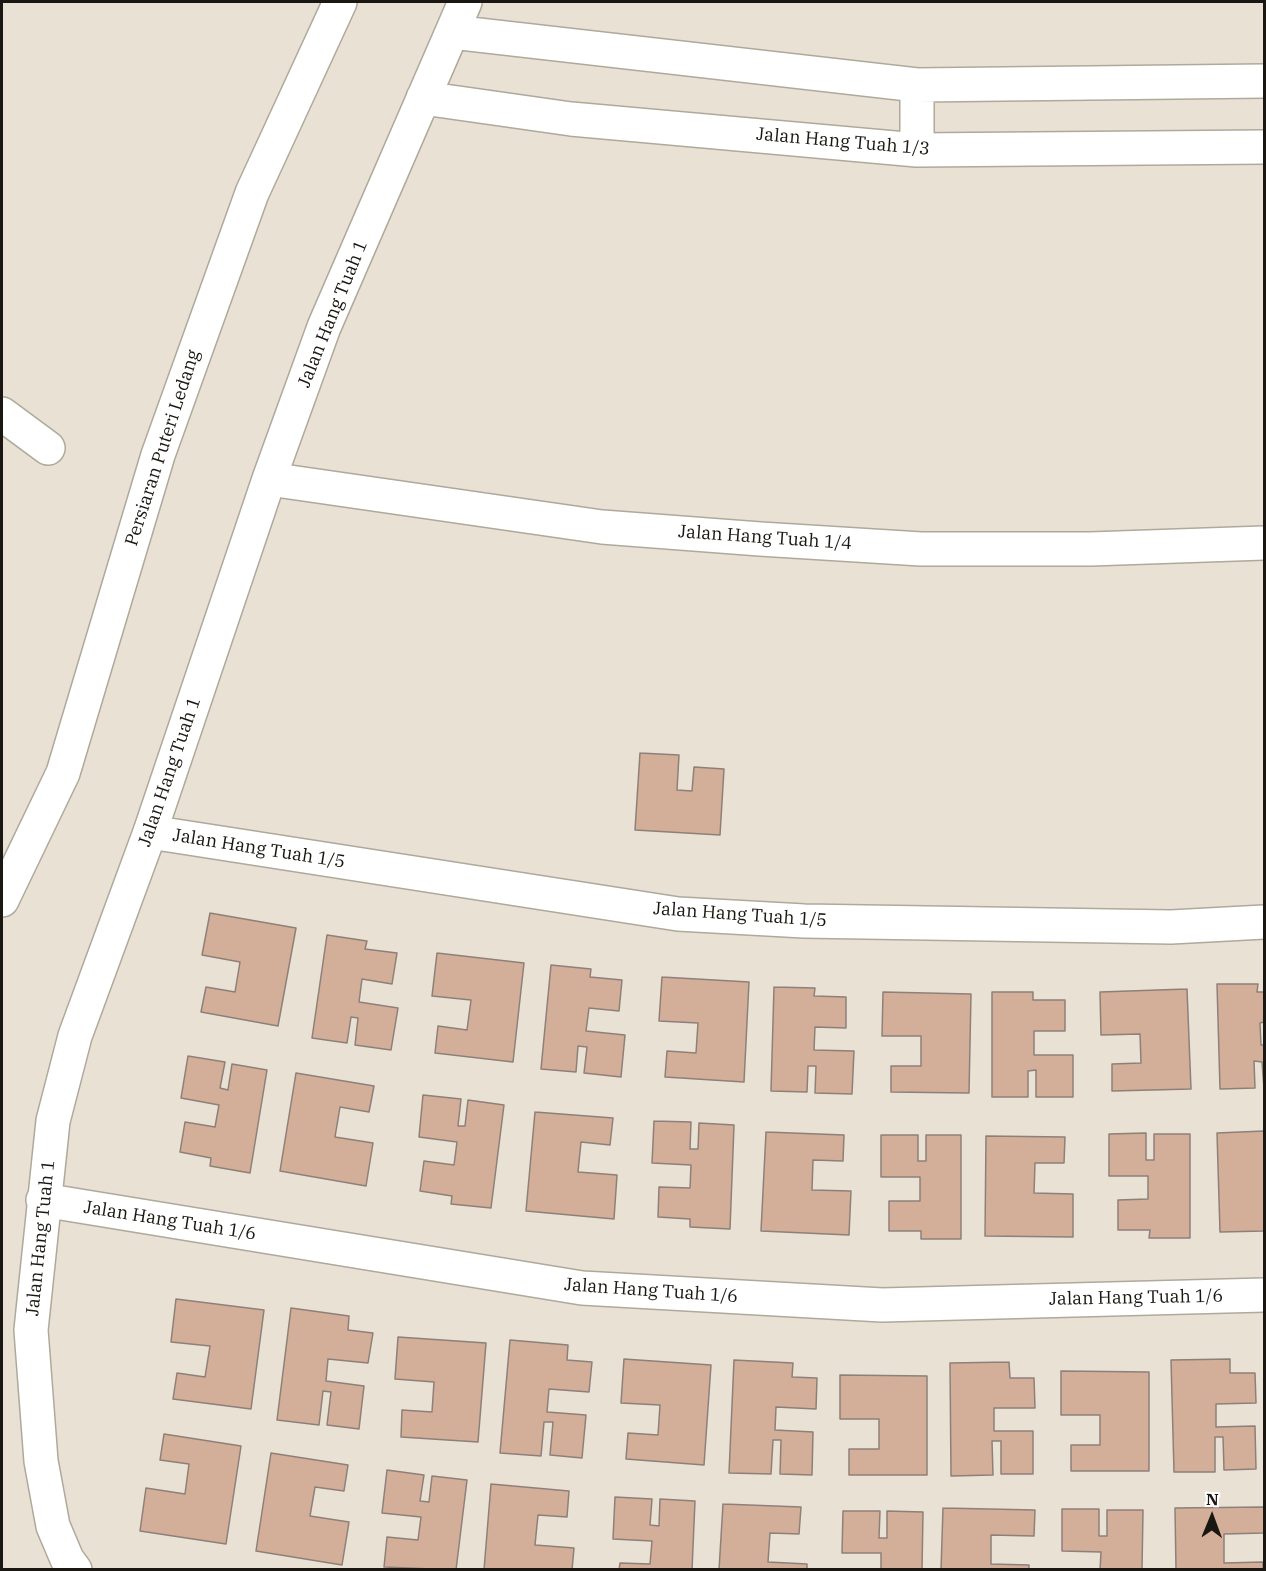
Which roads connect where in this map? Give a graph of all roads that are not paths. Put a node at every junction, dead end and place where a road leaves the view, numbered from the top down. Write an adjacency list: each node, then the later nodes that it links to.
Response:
1 (340, 2): 14 (street, Persiaran Puteri Ledang)
2 (465, 2): 3 (street, Jalan Hang Tuah 1)
3 (452, 32): 5 (street); 6 (street, Jalan Hang Tuah 1)
4 (1264, 81): 5 (street)
5 (917, 85): 8 (street)
6 (423, 98): 8 (street, Jalan Hang Tuah 1/3); 11 (street, Jalan Hang Tuah 1)
7 (1264, 147): 8 (street, Jalan Hang Tuah 1/3)
8 (917, 150)
9 (2, 414): 10 (street)
10 (48, 448)
11 (269, 479): 12 (street, Jalan Hang Tuah 1/4); 13 (street, Jalan Hang Tuah 1)
12 (1264, 543)
13 (150, 832): 15 (street, Jalan Hang Tuah 1/5); 16 (street, Jalan Hang Tuah 1)
14 (2, 900)
15 (1264, 922)
16 (43, 1200): 17 (street, Jalan Hang Tuah 1/6); 18 (street, Jalan Hang Tuah 1)
17 (1264, 1295)
18 (75, 1569)

